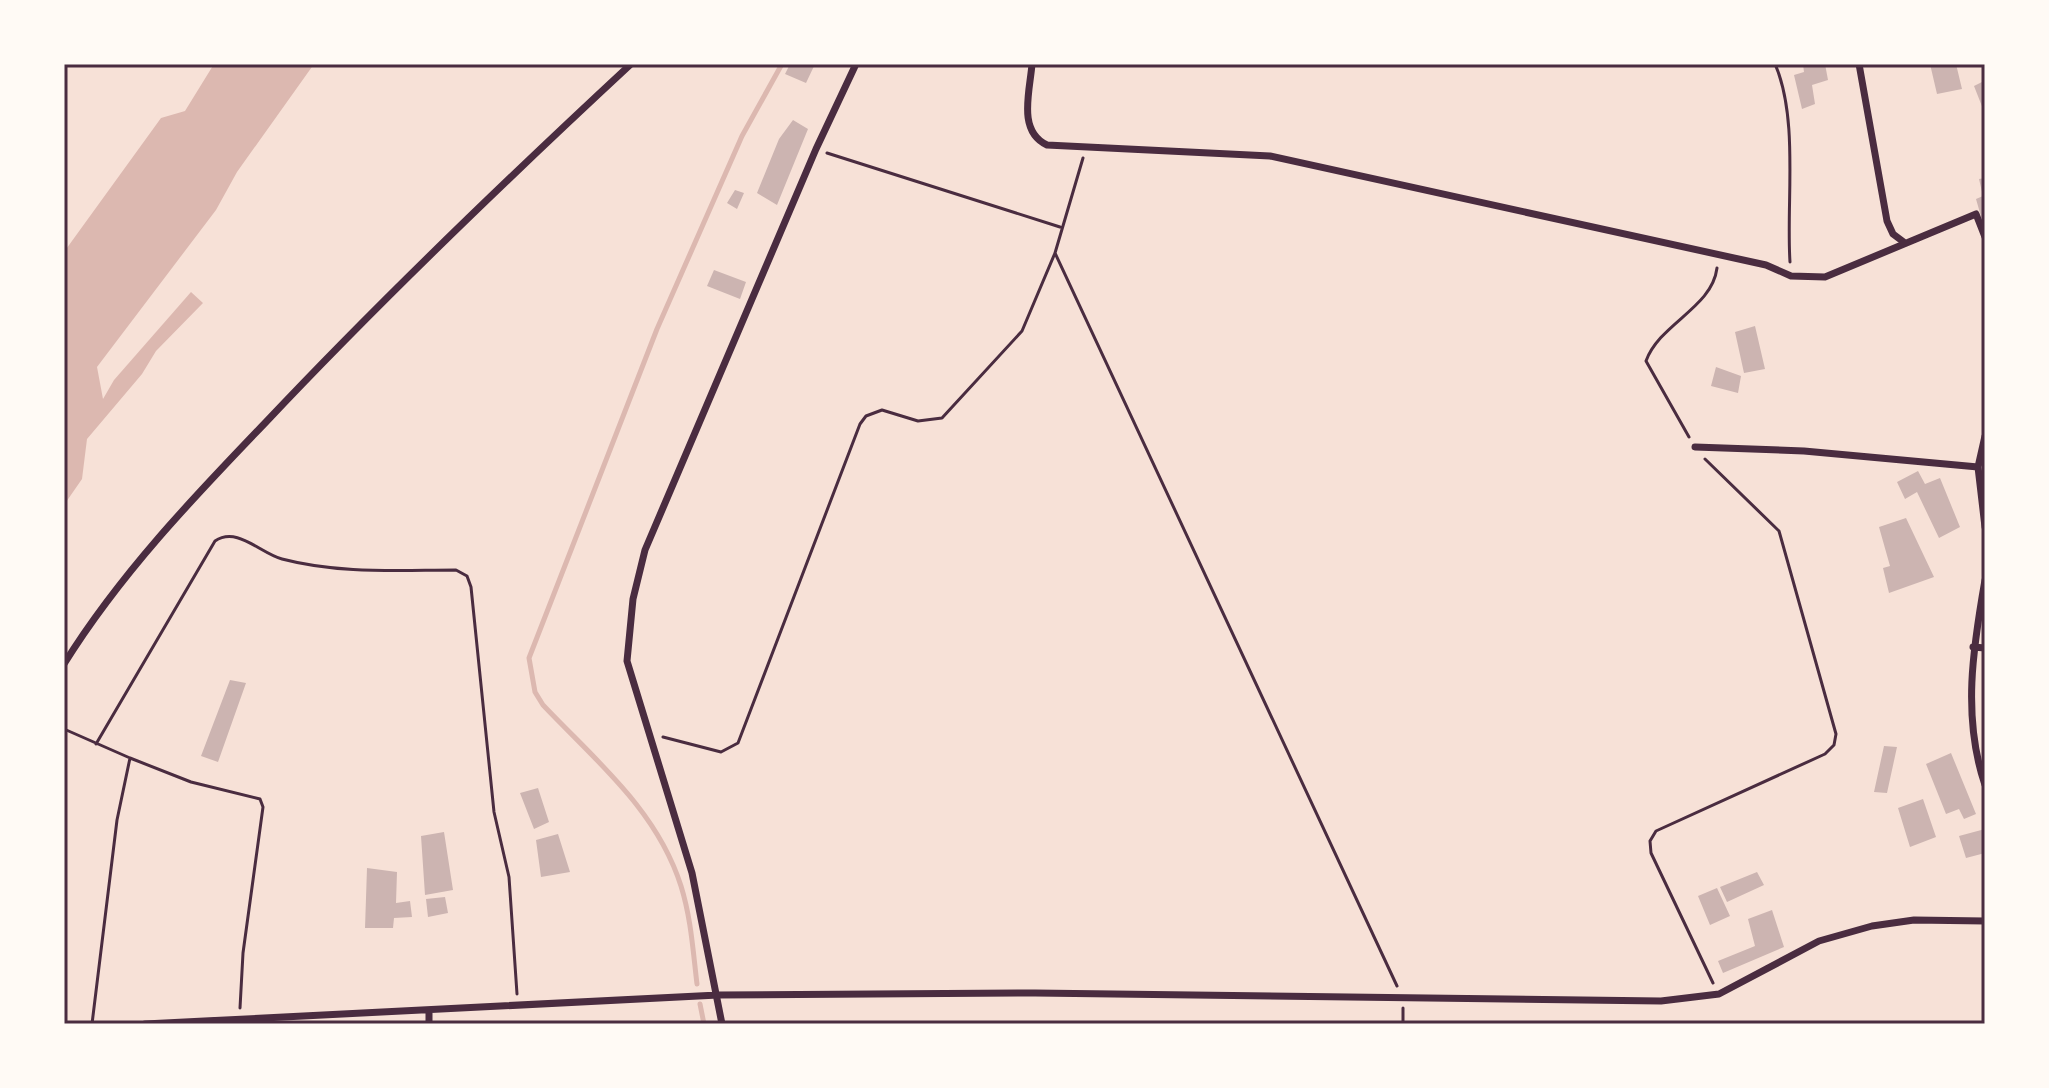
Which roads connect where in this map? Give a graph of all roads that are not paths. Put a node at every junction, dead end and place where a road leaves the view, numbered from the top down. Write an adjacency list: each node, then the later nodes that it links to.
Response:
1 (631, 64): 14 (street)
2 (856, 64): 17 (street)
3 (1032, 64): 6 (street)
4 (1859, 64): 6 (street)
5 (1985, 237): 6 (street)
6 (1905, 243)
7 (1985, 436): 9 (street)
8 (1695, 447): 9 (street)
9 (1978, 467): 10 (street)
10 (1985, 527)
11 (1985, 580): 12 (street)
12 (1973, 647): 13 (street); 15 (street)
13 (1985, 648)
14 (64, 664)
15 (1985, 785)
16 (1985, 921): 17 (street)
17 (718, 995): 18 (street); 21 (street)
18 (429, 1010): 19 (street); 20 (street)
19 (145, 1024)
20 (429, 1024)
21 (722, 1024)

